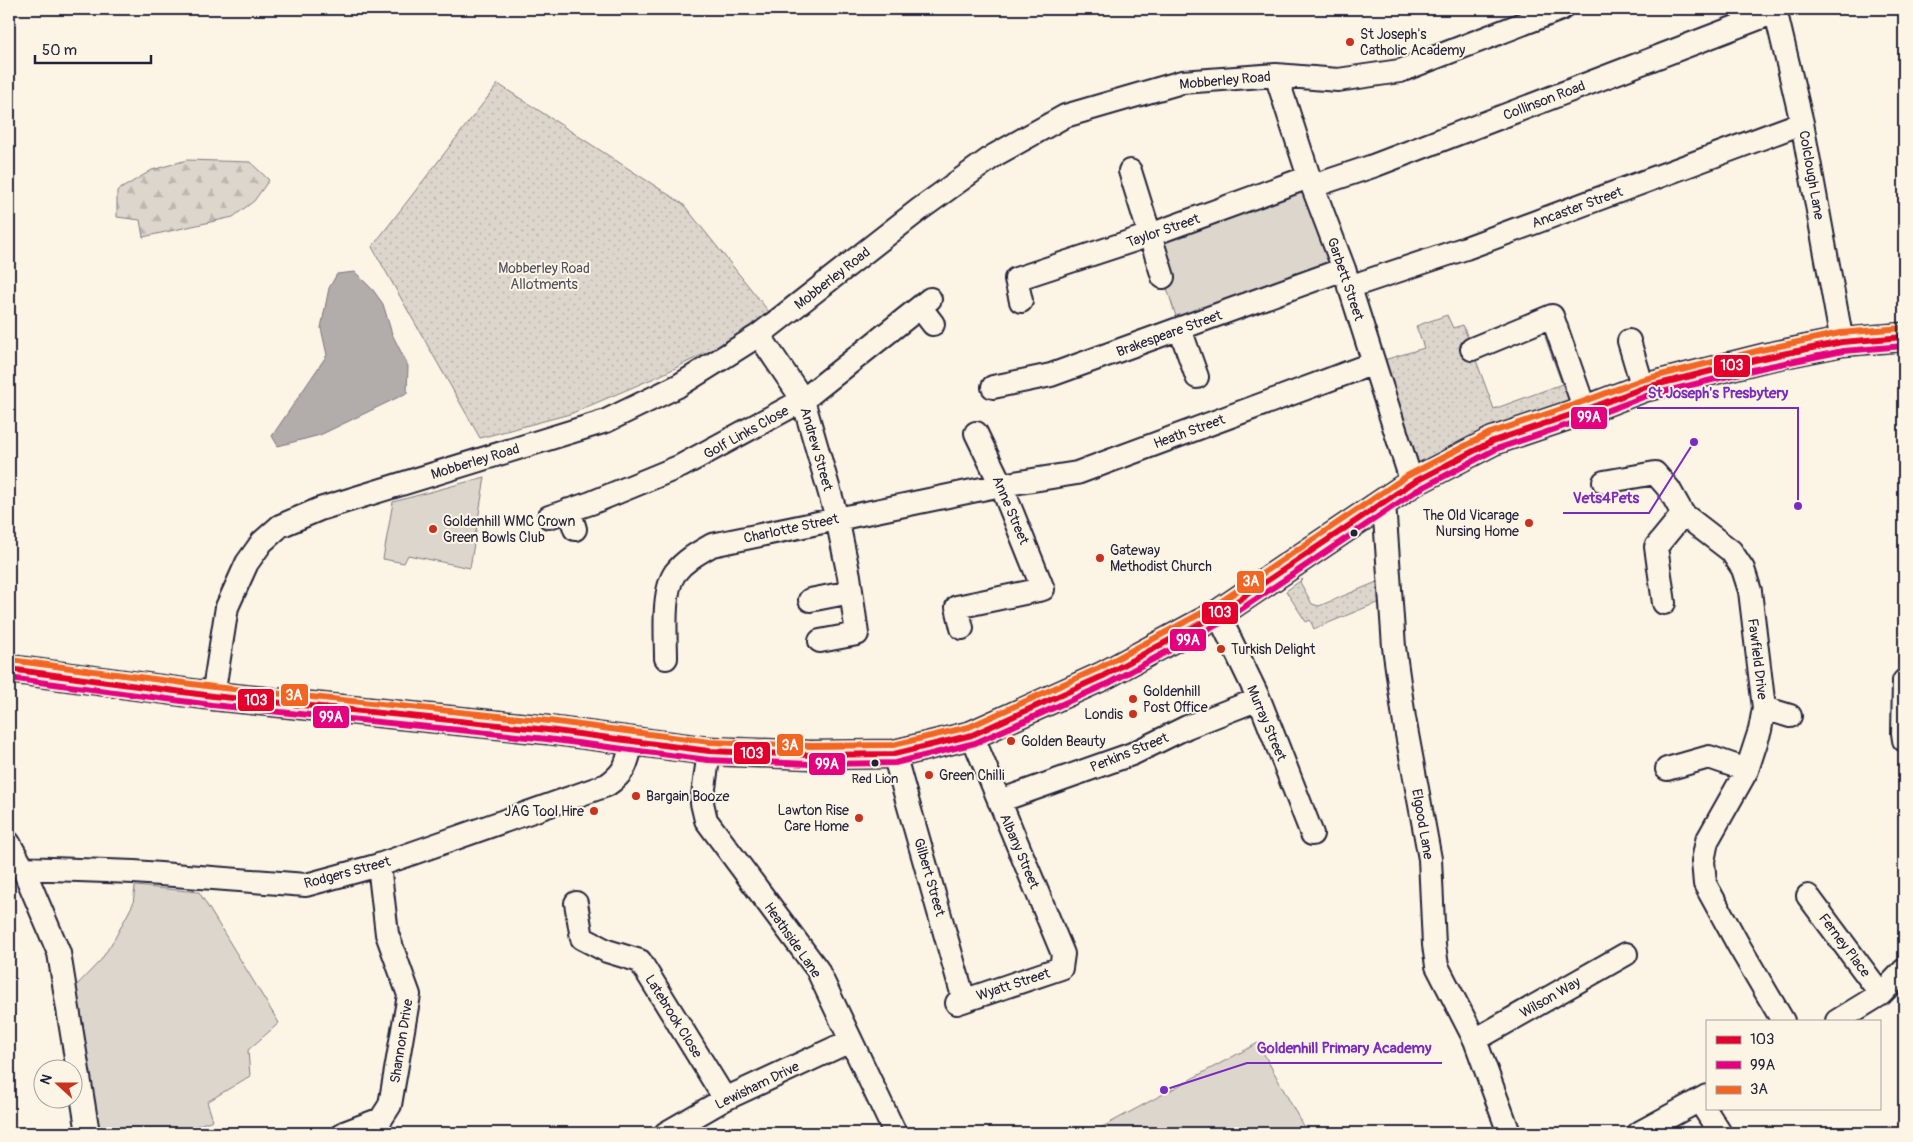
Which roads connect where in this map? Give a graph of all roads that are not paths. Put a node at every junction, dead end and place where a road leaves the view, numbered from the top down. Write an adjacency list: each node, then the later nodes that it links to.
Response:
1 (1561, 9): 3 (street, Mobberley Road)
2 (1775, 10): 4 (street, Colclough Lane); 6 (street, Collinson Road)
3 (1276, 76): 6 (street, Garbett Street); 13 (street, Mobberley Road)
4 (1802, 123): 9 (street, Ancaster Street); 16 (street, Colclough Lane)
5 (1130, 171): 7 (street)
6 (1311, 182): 7 (street, Taylor Street); 9 (street, Garbett Street)
7 (1150, 235): 8 (street); 10 (street, Taylor Street)
8 (1163, 277)
9 (1347, 278): 12 (street, Brakespeare Street); 18 (street, Garbett Street)
10 (1021, 300)
11 (928, 310): 22 (street, Golf Links Close)
12 (1180, 329): 19 (street); 20 (street, Brakespeare Street)
13 (759, 335): 22 (street, Andrew Street); 41 (street, Mobberley Road)
14 (1904, 337): 16 (main road)
15 (1629, 341): 21 (street)
16 (1842, 342): 21 (main road)
17 (1472, 349): 23 (street)
18 (1374, 363): 26 (street, Garbett Street); 27 (street, Heath Street)
19 (1197, 377)
20 (993, 388)
21 (1644, 388): 23 (main road)
22 (803, 400): 30 (street, Andrew Street); 31 (street, Golf Links Close)
23 (1585, 410): 26 (main road)
24 (976, 433): 27 (street, Anne Street)
25 (1604, 482): 29 (street, Fawfield Drive)
26 (1412, 483): 28 (main road)
27 (1000, 485): 30 (street, Charlotte Street); 36 (street, Anne Street)
28 (1384, 503): 35 (main road); 66 (street, Elgood Lane)
29 (1683, 514): 34 (street); 43 (street, Fawfield Drive)
30 (837, 518): 32 (street, Andrew Street); 38 (street, Charlotte Street)
31 (565, 519)
32 (851, 592): 33 (street); 37 (street, Andrew Street)
33 (810, 600)
34 (1664, 603)
35 (1218, 614): 42 (street, Murray Street); 45 (main road)
36 (962, 628)
37 (820, 641)
38 (666, 658)
39 (9, 669): 41 (main road)
40 (1904, 681): 46 (street)
41 (213, 696): 47 (main road)
42 (1259, 699): 52 (street, Perkins Street); 53 (street, Murray Street)
43 (1764, 708): 44 (street); 51 (street, Fawfield Drive)
44 (1790, 716)
45 (972, 735): 49 (main road); 52 (street, Albany Street)
46 (1904, 740)
47 (632, 742): 48 (main road); 55 (street, Rodgers Street)
48 (709, 751): 49 (main road); 67 (street, Heathside Lane)
49 (894, 754): 63 (street, Gilbert Street)
50 (1667, 769): 51 (street)
51 (1747, 770): 64 (street, Fawfield Drive)
52 (999, 801): 60 (street, Albany Street)
53 (1312, 834)
54 (9, 843): 56 (street)
55 (379, 865): 56 (street, Rodgers Street); 72 (street, Shannon Drive)
56 (23, 868): 71 (street)
57 (1808, 896): 62 (street, Ferney Place)
58 (576, 903): 69 (street, Latebrook Close)
59 (1626, 954): 66 (street, Wilson Way)
60 (1061, 968): 63 (street, Wyatt Street)
61 (1904, 970): 62 (street)
62 (1881, 994): 65 (street)
63 (960, 1001)
64 (1782, 1020)
65 (1839, 1020)
66 (1474, 1040): 75 (street, Elgood Lane)
67 (850, 1041): 69 (street, Lewisham Drive); 74 (street, Heathside Lane)
68 (1703, 1098): 76 (street)
69 (725, 1099): 73 (street, Lewisham Drive)
70 (1709, 1110): 77 (street)
71 (88, 1133)
72 (344, 1133)
73 (666, 1133)
74 (895, 1133)
75 (1508, 1133)
76 (1639, 1133)
77 (1720, 1133)

